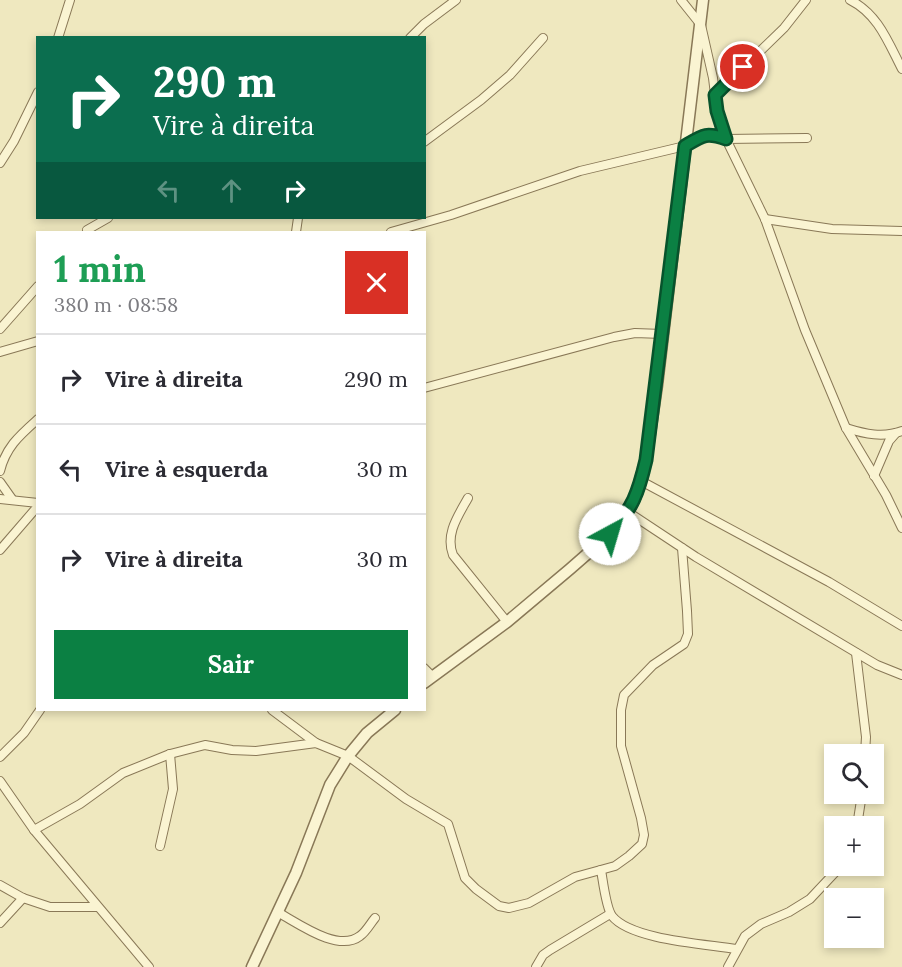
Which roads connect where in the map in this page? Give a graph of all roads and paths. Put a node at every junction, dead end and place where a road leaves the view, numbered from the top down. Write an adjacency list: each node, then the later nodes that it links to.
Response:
1 (70, 0): 8 (street)
2 (456, 0): 9 (street)
3 (681, 0): 7 (street)
4 (703, 0): 7 (street)
5 (806, 0): 12 (street)
6 (850, 0): 11 (street)
7 (701, 25): 12 (street); 17 (street)
8 (59, 36)
9 (412, 36)
10 (543, 38): 16 (street)
11 (902, 69)
12 (715, 95): 15 (street)
13 (36, 96): 18 (street)
14 (807, 138): 15 (street)
15 (726, 139): 17 (street); 20 (street)
16 (426, 141)
17 (685, 146): 22 (street); 26 (street)
18 (0, 163)
19 (106, 219): 21 (street)
20 (765, 219): 23 (street); 31 (street)
21 (86, 231)
22 (395, 231)
23 (902, 231)
24 (36, 288): 25 (street)
25 (0, 329)
26 (662, 334): 29 (street); 36 (street)
27 (36, 341): 28 (street)
28 (0, 352)
29 (426, 387)
30 (36, 421): 33 (street)
31 (846, 428): 32 (street); 34 (street)
32 (899, 432): 34 (street)
33 (0, 471)
34 (874, 476): 43 (street)
35 (0, 482): 39 (street)
36 (641, 482): 42 (street); 47 (street)
37 (468, 498): 46 (street)
38 (0, 499): 39 (street)
39 (12, 499): 40 (street)
40 (36, 504)
41 (36, 506): 45 (street)
42 (628, 512): 44 (street); 46 (street)
43 (902, 528)
44 (682, 548): 48 (street); 62 (street)
45 (0, 550)
46 (507, 622): 50 (street)
47 (902, 626)
48 (856, 652): 49 (street); 55 (street)
49 (902, 675)
50 (427, 676)
51 (39, 711): 58 (street)
52 (275, 711): 54 (street)
53 (394, 711): 57 (street)
54 (316, 743): 56 (street); 57 (street)
55 (866, 744)
56 (170, 754): 60 (street); 61 (street)
57 (348, 756): 62 (street); 67 (street)
58 (0, 757)
59 (0, 781): 60 (street)
60 (34, 830): 66 (street)
61 (160, 846)
62 (601, 870): 68 (street)
63 (832, 876): 71 (street)
64 (0, 885): 65 (street)
65 (23, 898): 66 (street); 70 (street)
66 (97, 907): 72 (street)
67 (279, 913): 69 (street); 73 (street)
68 (610, 914): 71 (street); 74 (street)
69 (375, 918)
70 (0, 923)
71 (736, 949): 75 (street)
72 (148, 967)
73 (252, 967)
74 (536, 967)
75 (728, 967)

